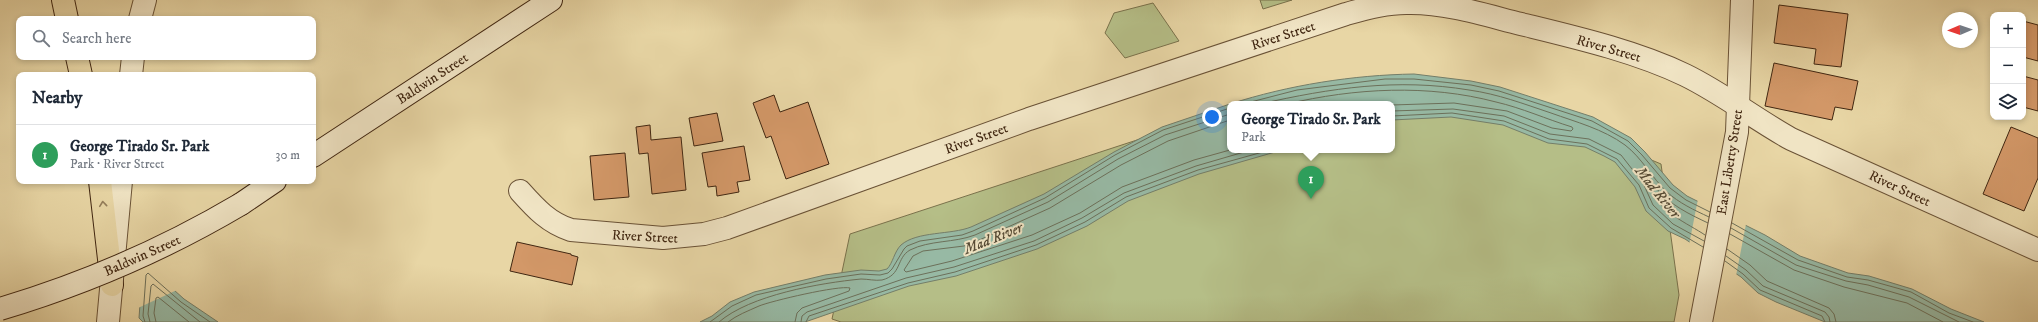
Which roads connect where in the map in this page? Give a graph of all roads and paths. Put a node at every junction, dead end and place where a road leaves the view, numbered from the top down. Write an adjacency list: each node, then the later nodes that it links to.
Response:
1 (63, 0): 5 (highway)
2 (145, 0): 6 (street)
3 (551, 0): 12 (street, Baldwin Street)
4 (1742, 0): 11 (street, East Liberty Street)
5 (66, 16)
6 (141, 16)
7 (78, 60): 9 (highway)
8 (133, 60): 10 (street)
9 (80, 72)
10 (131, 72)
11 (1738, 107): 16 (street, River Street); 17 (street, River Street); 21 (street, East Liberty Street)
12 (316, 154)
13 (100, 184): 18 (highway, one-way to 13)
14 (121, 184): 18 (street)
15 (271, 184): 19 (street, Baldwin Street, bridge)
16 (520, 191)
17 (2038, 250)
18 (112, 285): 20 (street)
19 (0, 309)
20 (108, 322)
21 (1701, 322)

